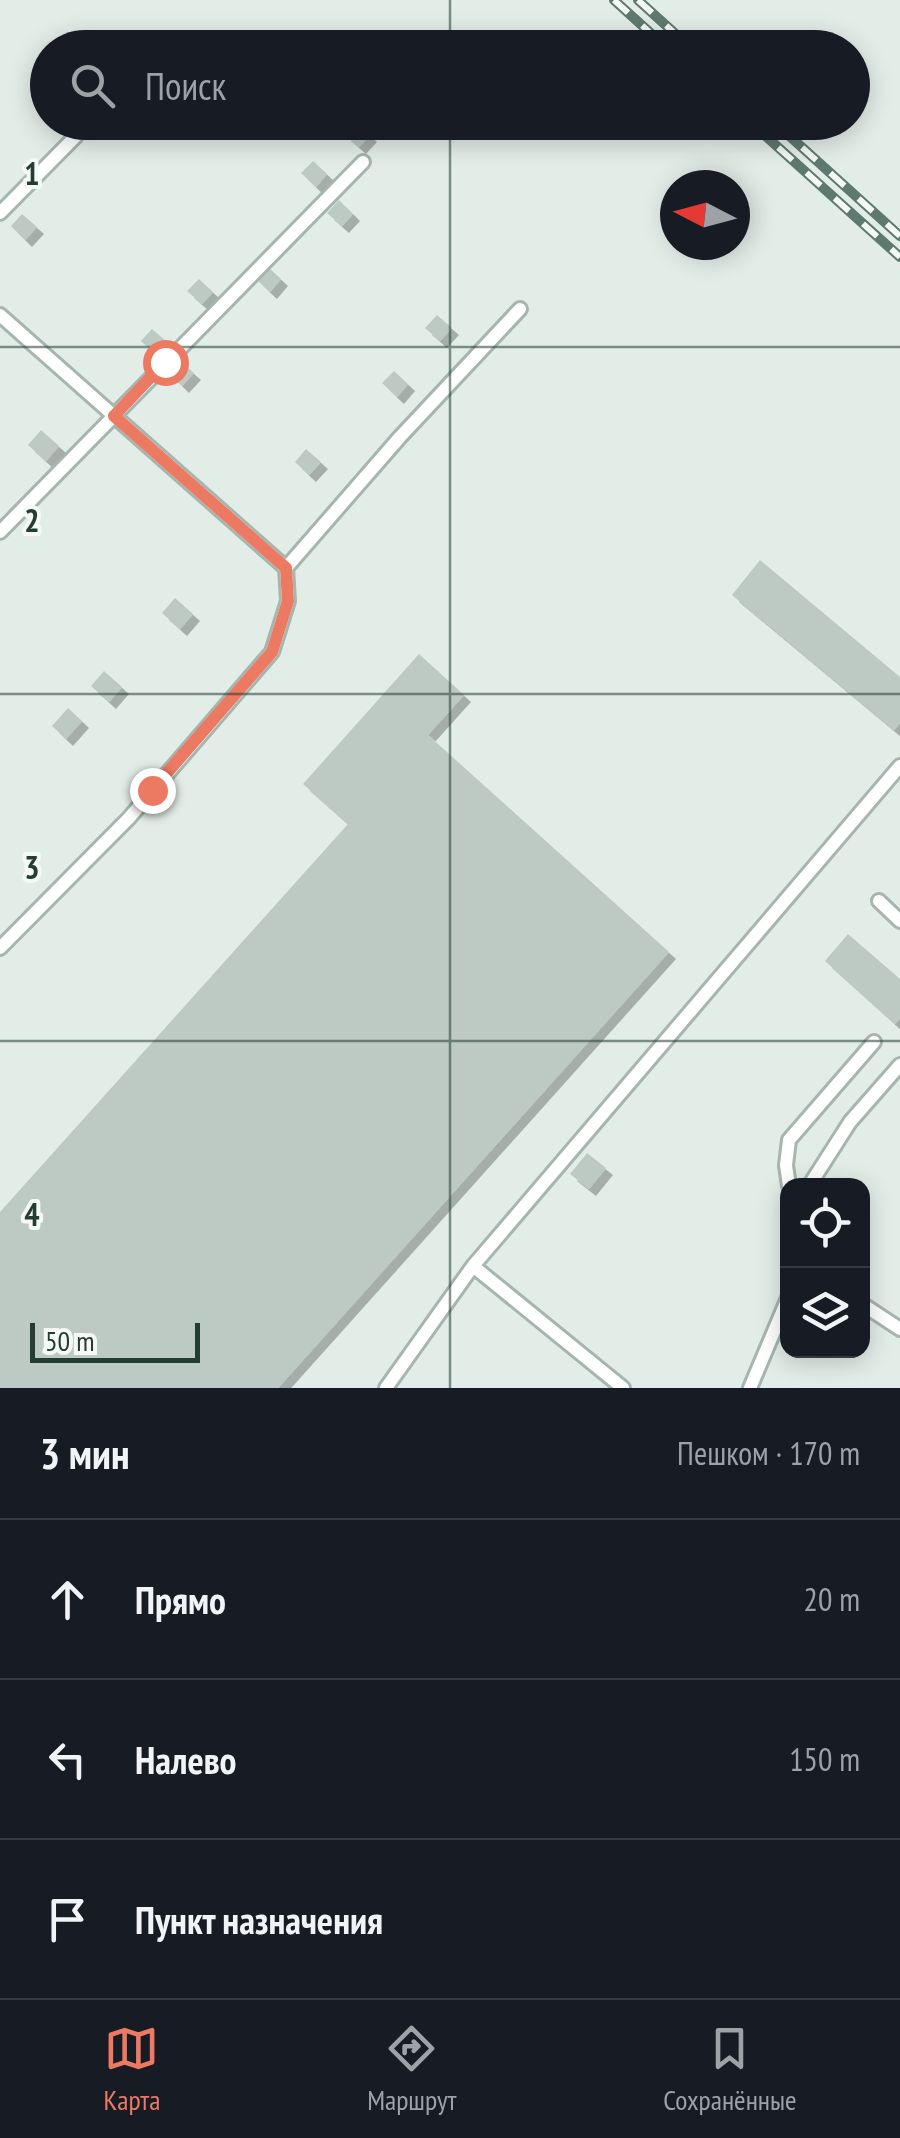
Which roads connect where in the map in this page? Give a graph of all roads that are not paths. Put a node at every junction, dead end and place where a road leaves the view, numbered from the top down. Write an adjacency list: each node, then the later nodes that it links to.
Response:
1 (72, 140): 3 (lane)
2 (363, 162): 6 (lane)
3 (0, 213)
4 (520, 309): 8 (lane)
5 (0, 316): 6 (lane)
6 (114, 416): 7 (lane); 8 (lane)
7 (0, 532)
8 (286, 568): 12 (lane)
9 (900, 766): 17 (lane)
10 (879, 901): 11 (lane)
11 (900, 922)
12 (0, 948)
13 (874, 1042): 15 (lane)
14 (900, 1065): 16 (lane)
15 (788, 1178)
16 (814, 1178)
17 (474, 1266): 21 (lane); 22 (lane)
18 (870, 1309): 20 (lane)
19 (780, 1317): 23 (lane)
20 (900, 1329)
21 (386, 1388)
22 (622, 1388)
23 (750, 1388)

